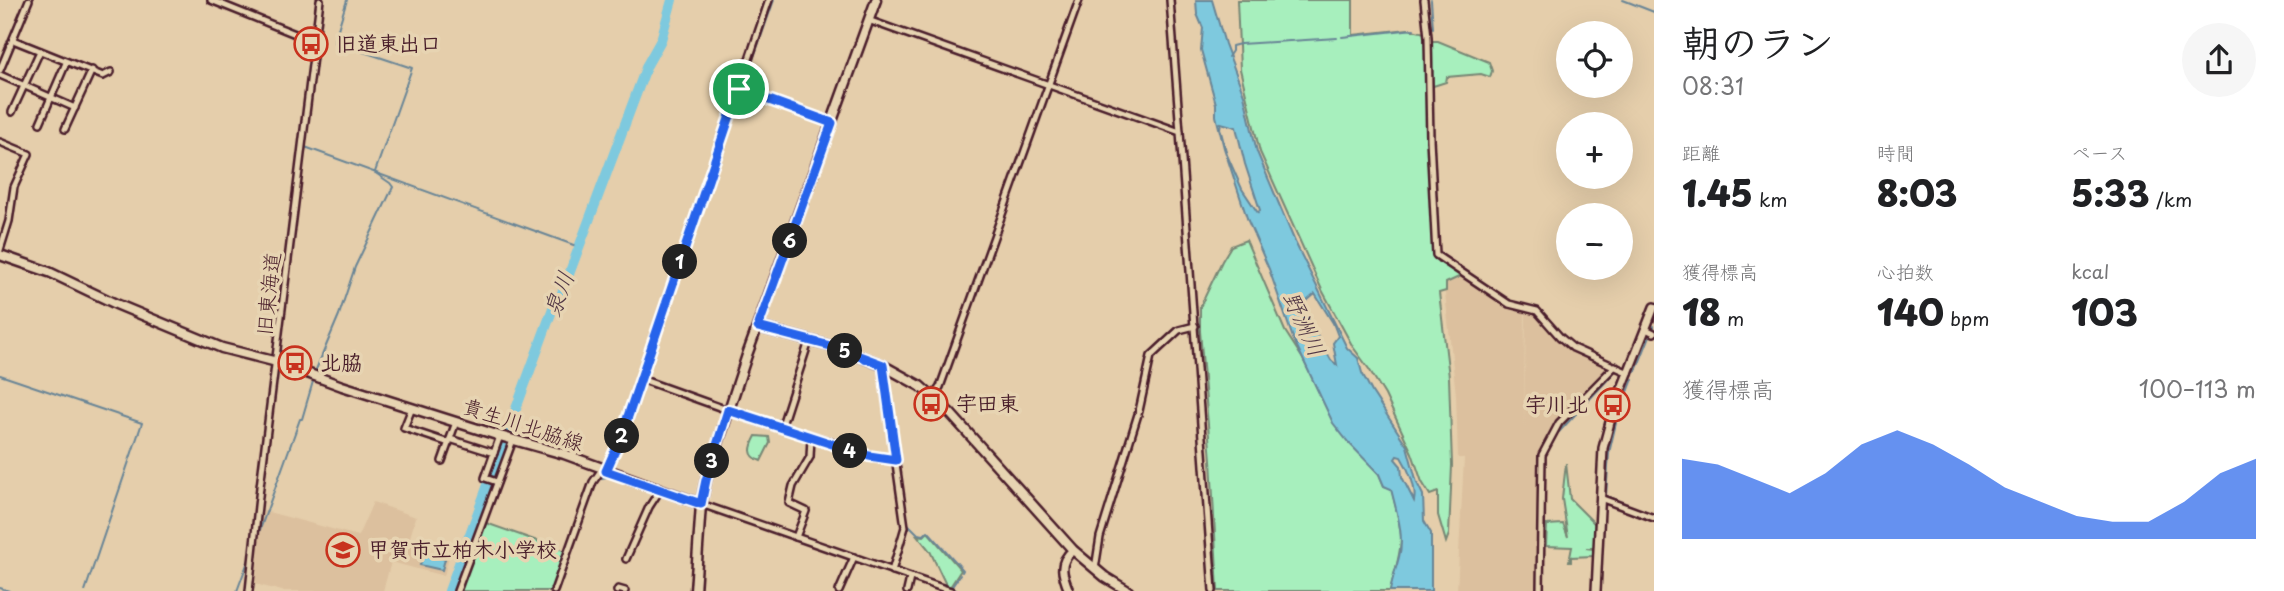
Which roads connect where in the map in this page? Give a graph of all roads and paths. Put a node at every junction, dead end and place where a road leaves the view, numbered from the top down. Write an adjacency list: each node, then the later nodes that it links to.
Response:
1 (29, 0): 10 (street)
2 (211, 0): 11 (street)
3 (320, 0): 11 (street, 旧東海道)
4 (769, 0): 19 (street)
5 (876, 0): 9 (main road)
6 (1079, 0): 17 (street)
7 (1170, 0): 26 (street)
8 (1424, 0): 37 (street)
9 (868, 20): 17 (street); 24 (main road)
10 (13, 40): 12 (street); 15 (street)
11 (315, 42): 35 (street, 旧東海道)
12 (40, 51): 13 (street); 18 (street)
13 (66, 63): 14 (street); 20 (street)
14 (92, 70): 16 (street); 21 (street)
15 (0, 72): 18 (street)
16 (111, 72)
17 (1049, 85): 26 (street); 40 (street)
18 (24, 86): 20 (street); 22 (street)
19 (739, 89): 24 (street); 39 (street)
20 (50, 97): 21 (street); 23 (street)
21 (75, 108): 25 (street)
22 (12, 112)
23 (40, 123)
24 (832, 123): 31 (main road)
25 (65, 129)
26 (1180, 132): 30 (street)
27 (0, 142): 28 (street)
28 (0, 253): 35 (main road, 貴生川北脇線)
29 (1654, 307): 32 (street)
30 (1195, 326): 62 (street); 76 (street)
31 (758, 327): 34 (main road); 42 (main road)
32 (1646, 329): 33 (street); 38 (street)
33 (1654, 332)
34 (809, 341): 36 (main road); 44 (street)
35 (277, 362): 41 (main road, 貴生川北脇線); 65 (street, 旧東海道)
36 (883, 365): 40 (main road); 50 (street)
37 (1615, 366): 38 (street); 77 (street)
38 (1629, 373): 55 (street)
39 (641, 379): 42 (street); 52 (street)
40 (933, 397): 59 (main road)
41 (412, 408): 43 (main road, 貴生川北脇線); 48 (street)
42 (728, 410): 44 (street); 56 (main road)
43 (456, 422): 45 (main road, 貴生川北脇線); 48 (street)
44 (781, 428): 46 (street)
45 (500, 436): 47 (main road, 貴生川北脇線); 49 (street)
46 (811, 437): 50 (street); 58 (street)
47 (513, 439): 52 (main road, 貴生川北脇線); 53 (street)
48 (450, 441): 49 (street); 51 (street)
49 (494, 453): 53 (street)
50 (896, 460): 63 (street)
51 (442, 461)
52 (604, 470): 54 (main road, 貴生川北脇線); 67 (street)
53 (497, 482): 66 (street)
54 (660, 490): 56 (main road, 貴生川北脇線); 61 (street)
55 (1600, 498): 57 (street); 78 (street)
56 (701, 504): 58 (street); 70 (main road)
57 (1654, 518)
58 (796, 537): 60 (street)
59 (1073, 550): 62 (main road); 74 (street)
60 (854, 557): 63 (street); 71 (street)
61 (626, 559)
62 (1095, 569): 75 (main road)
63 (892, 571): 64 (street)
64 (910, 578): 72 (street); 73 (street)
65 (249, 591)
66 (457, 591)
67 (554, 591)
68 (617, 591): 69 (street)
69 (625, 591)
70 (695, 591)
71 (839, 591)
72 (907, 591)
73 (951, 591)
74 (1069, 591)
75 (1128, 591)
76 (1213, 591)
77 (1540, 591)
78 (1596, 591)

